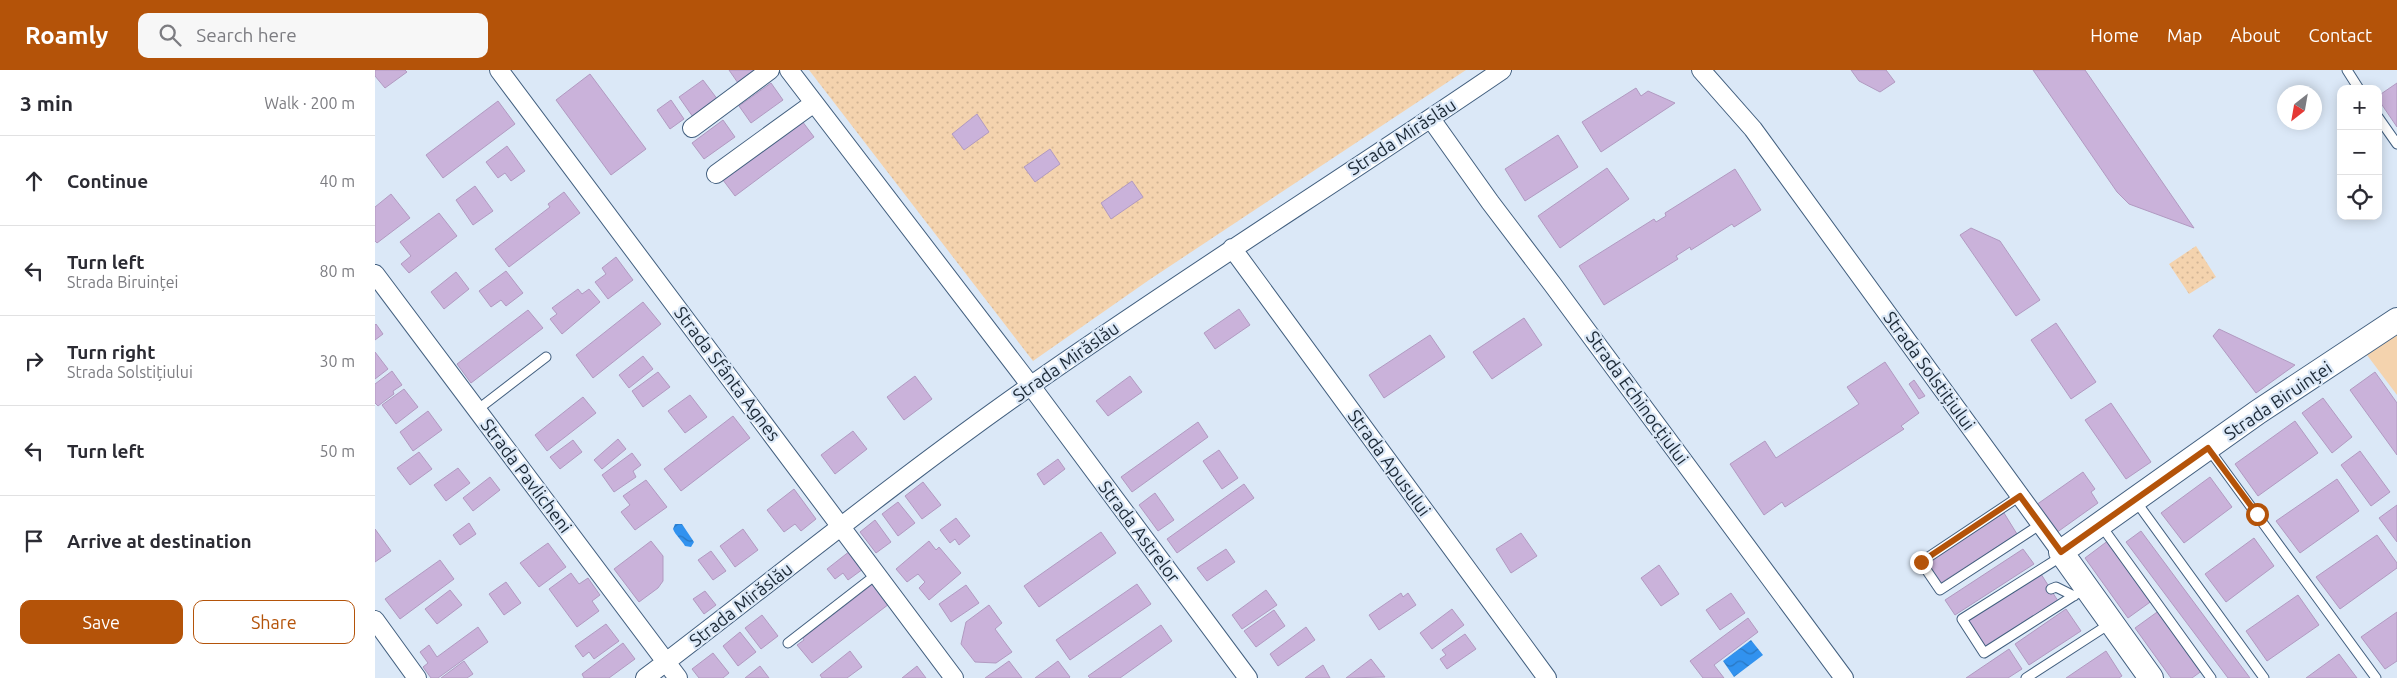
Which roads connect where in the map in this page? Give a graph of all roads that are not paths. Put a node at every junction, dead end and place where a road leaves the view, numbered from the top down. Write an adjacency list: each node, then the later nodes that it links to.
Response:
1 (499, 70): 25 (street, Strada Sfânta Agnes)
2 (770, 70): 11 (street)
3 (789, 70): 8 (street, Strada Astrelor)
4 (1503, 70): 9 (street, Strada Mirăslău)
5 (1701, 70): 21 (street, Strada Solstițiului)
6 (2347, 70): 7 (lane)
7 (2356, 85)
8 (814, 104): 13 (street); 18 (street, Strada Astrelor)
9 (1431, 119): 14 (street, Strada Mirăslău); 40 (street, Strada Echinocțiului)
10 (2382, 123): 12 (lane)
11 (692, 128)
12 (2397, 144)
13 (716, 174)
14 (1232, 248): 18 (street, Strada Mirăslău); 39 (street, Strada Apusului)
15 (375, 274): 19 (street, Strada Pavlicheni)
16 (2397, 320): 20 (street, Strada Biruinței)
17 (546, 357): 19 (lane)
18 (1031, 386): 25 (street, Strada Mirăslău); 38 (street, Strada Astrelor)
19 (477, 410): 33 (street, Strada Pavlicheni)
20 (2208, 448): 22 (street, Strada Biruinței); 45 (lane)
21 (2020, 496): 23 (street, Strada Solstițiului); 23 (lane)
22 (2135, 499): 24 (street, Strada Biruinței); 44 (lane)
23 (2041, 524): 26 (street, Strada Solstițiului)
24 (2100, 524): 26 (street, Strada Biruinței); 43 (lane)
25 (842, 527): 27 (street, Strada Sfânta Agnes); 33 (street, Strada Mirăslău)
26 (2062, 553): 29 (street, Strada Solstițiului); 29 (lane)
27 (877, 574): 32 (lane); 37 (street, Strada Sfânta Agnes)
28 (2051, 589): 29 (lane)
29 (2080, 592): 31 (street, Strada Solstițiului)
30 (375, 620): 34 (street)
31 (2111, 622): 41 (lane); 42 (street, Strada Solstițiului)
32 (789, 643)
33 (666, 662): 35 (street, Strada Mirăslău); 36 (street, Strada Pavlicheni)
34 (417, 678)
35 (645, 678)
36 (678, 678)
37 (954, 678)
38 (1248, 678)
39 (1547, 678)
40 (1844, 678)
41 (2026, 678)
42 (2151, 678)
43 (2211, 678)
44 (2264, 678)
45 (2377, 678)

